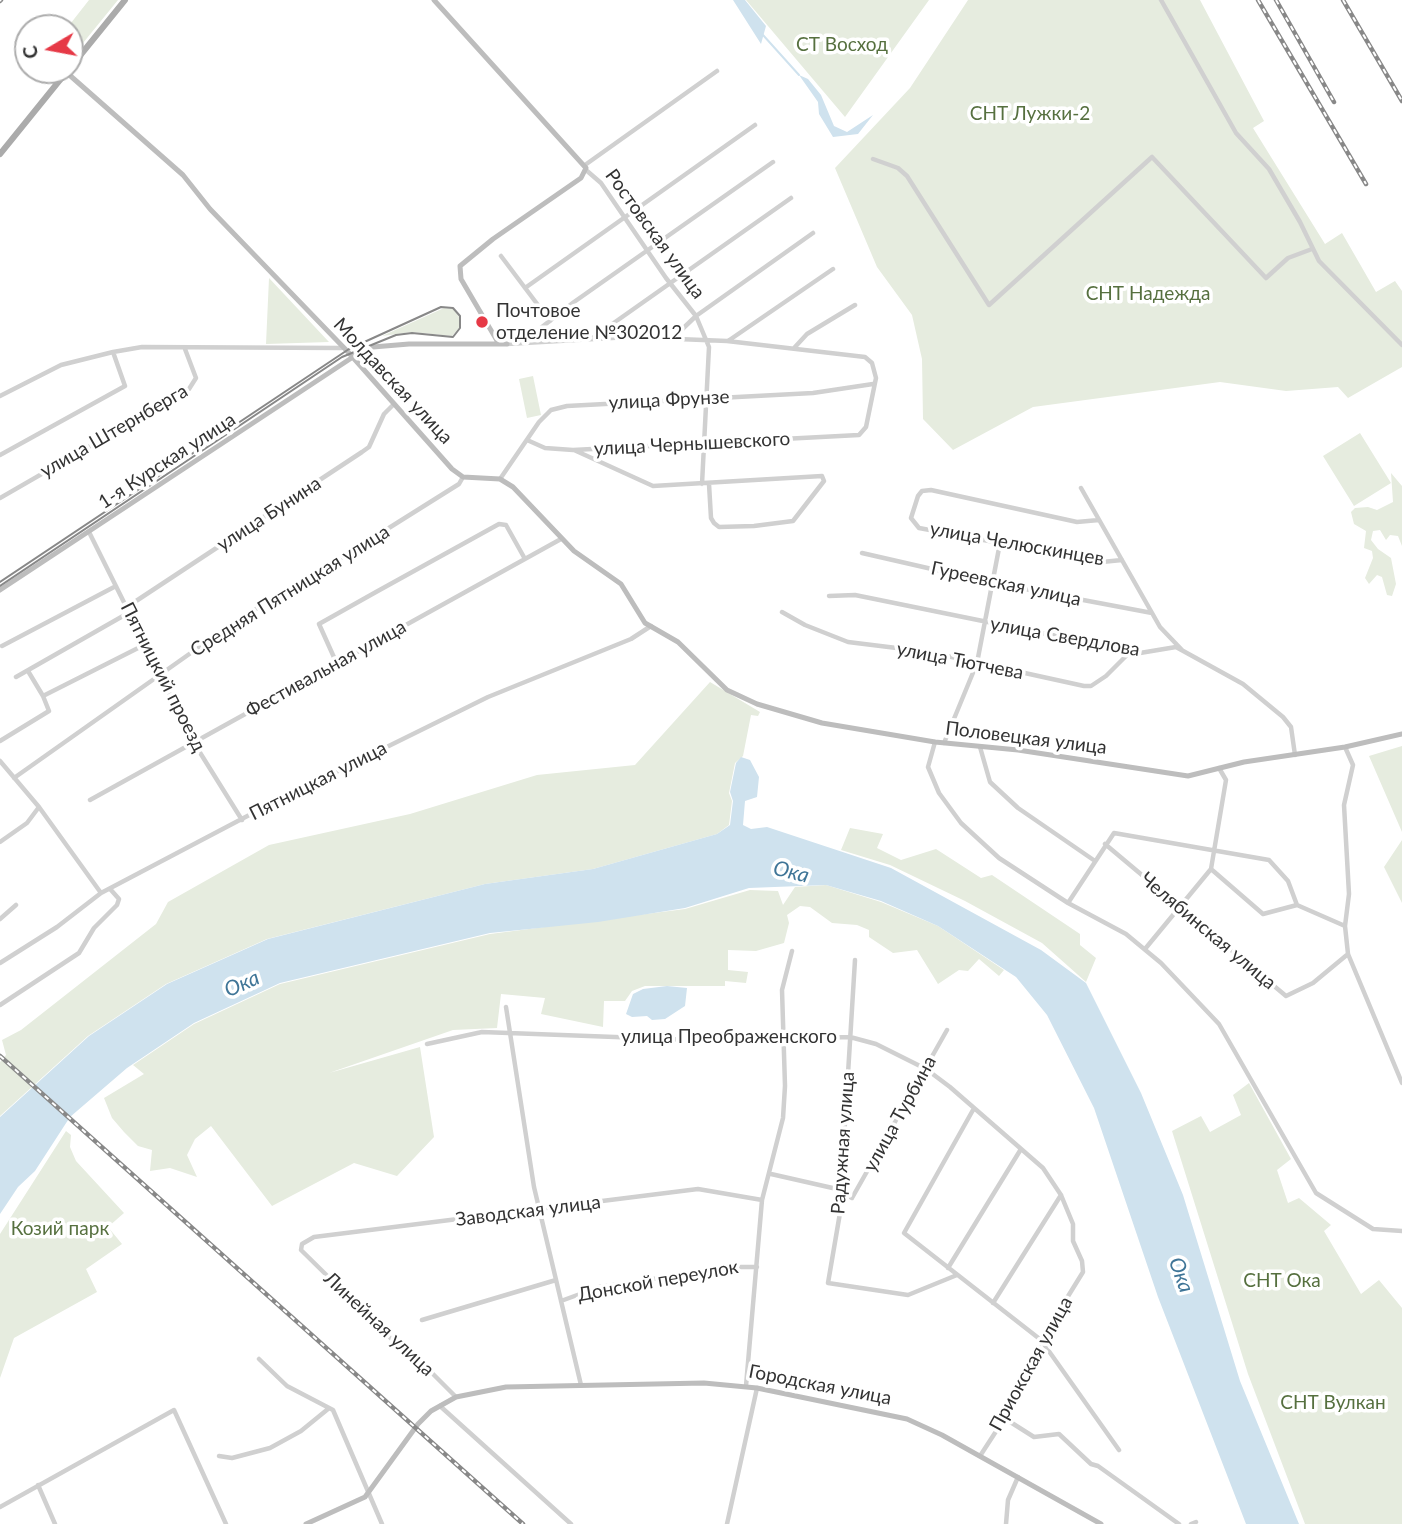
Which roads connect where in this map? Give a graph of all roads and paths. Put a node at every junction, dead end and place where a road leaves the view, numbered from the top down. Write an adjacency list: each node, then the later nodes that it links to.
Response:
1 (125, 0): 4 (main road)
2 (434, 0): 12 (street, Ростовская улица)
3 (1161, 0): 16 (street)
4 (84, 50)
5 (717, 71): 12 (street)
6 (57, 84): 9 (main road)
7 (83, 84): 33 (street, Молдавская улица)
8 (755, 125): 14 (street)
9 (0, 154)
10 (873, 159): 16 (street)
11 (773, 162): 17 (street)
12 (586, 168): 14 (street, Ростовская улица); 30 (street)
13 (791, 198): 20 (street)
14 (624, 218): 17 (street, Ростовская улица); 21 (street)
15 (813, 233): 23 (street)
16 (1312, 249): 32 (street)
17 (647, 251): 20 (street, Ростовская улица); 24 (street)
18 (500, 256): 21 (street)
19 (833, 270): 28 (street)
20 (671, 285): 23 (street, Ростовская улица); 26 (street)
21 (525, 288): 24 (street)
22 (855, 305): 34 (street)
23 (696, 316): 25 (street); 27 (street, Ростовская улица)
24 (550, 321): 29 (street)
25 (672, 338): 26 (street); 27 (street)
26 (590, 339): 29 (street)
27 (707, 341): 28 (street); 40 (street, Ростовская улица)
28 (727, 341): 34 (street)
29 (523, 342): 31 (street)
30 (499, 344): 31 (street, 1-я Курская улица); 37 (street, 1-я Курская улица)
31 (507, 344)
32 (1402, 345)
33 (342, 348): 35 (street); 37 (street, Молдавская улица)
34 (795, 348): 38 (street)
35 (185, 349): 36 (street); 51 (street, улица Штернберга)
36 (113, 352): 39 (street); 45 (street)
37 (352, 357): 41 (street, Молдавская улица); 53 (street, 1-я Курская улица)
38 (873, 384): 40 (street, улица Фрунзе); 43 (street, улица Чернышевского)
39 (0, 396)
40 (707, 399): 42 (street, улица Фрунзе); 43 (street, Ростовская улица)
41 (393, 405): 46 (street, Молдавская улица); 63 (street, улица Бунина)
42 (527, 440): 44 (street, улица Чернышевского); 47 (street, улица Фрунзе)
43 (705, 443): 44 (street, улица Чернышевского); 48 (street, Ростовская улица)
44 (573, 450): 48 (street)
45 (0, 455)
46 (463, 477): 47 (street); 75 (street, Средняя Пятницкая улица)
47 (500, 479): 54 (street)
48 (702, 484): 49 (street)
49 (709, 484): 49 (street)
50 (1081, 488): 52 (street)
51 (0, 498)
52 (1099, 520): 55 (street, улица Челюскинцев); 58 (street)
53 (89, 532): 60 (street, Пятницкий проезд); 61 (street, 1-я Курская улица)
54 (561, 539): 57 (street, Фестивальная улица); 67 (street)
55 (1000, 543): 58 (street, улица Челюскинцев); 59 (street)
56 (862, 553): 59 (street, Гуреевская улица)
57 (525, 559): 73 (street, Фестивальная улица); 73 (street)
58 (1122, 560): 65 (street)
59 (993, 583): 65 (street, Гуреевская улица); 66 (street)
60 (117, 586): 63 (street, Пятницкий проезд); 69 (street)
61 (0, 590)
62 (829, 596): 66 (street, улица Свердлова)
63 (129, 609): 68 (street, Пятницкий проезд); 74 (street, улица Бунина)
64 (782, 612): 72 (street, улица Тютчева)
65 (1152, 613): 71 (street)
66 (986, 624): 70 (street, улица Свердлова); 72 (street)
67 (651, 626): 80 (street, Половецкая улица); 91 (street, Пятницкая улица)
68 (146, 644): 75 (street, Пятницкий проезд); 77 (street)
69 (2, 646)
70 (1131, 651): 71 (street, улица Свердлова); 72 (street, улица Тютчева)
71 (1183, 651): 85 (street, улица Свердлова)
72 (977, 663): 82 (street)
73 (337, 664): 81 (street, Фестивальная улица)
74 (28, 671): 76 (street, улица Бунина); 77 (street)
75 (159, 676): 81 (street, Пятницкий проезд); 88 (street, Средняя Пятницкая улица)
76 (16, 677)
77 (43, 696): 79 (street)
78 (1402, 734): 84 (street, Половецкая улица)
79 (0, 741)
80 (935, 742): 82 (street, Половецкая улица); 99 (street)
81 (194, 743): 89 (street, Фестивальная улица); 91 (street, Пятницкий проезд)
82 (944, 744): 83 (street, Половецкая улица)
83 (980, 747): 87 (street, Половецкая улица); 95 (street)
84 (1345, 747): 85 (street, Половецкая улица); 104 (street)
85 (1295, 755): 87 (street, Половецкая улица)
86 (1, 764): 88 (street)
87 (1219, 768): 94 (street)
88 (14, 778): 90 (street)
89 (90, 800)
90 (39, 807): 92 (street); 98 (street)
91 (242, 820): 97 (street, Пятницкая улица)
92 (0, 842)
93 (1105, 844): 94 (street); 95 (street); 102 (street, Челябинская улица)
94 (1216, 852): 96 (street); 101 (street)
95 (1095, 861): 99 (street)
96 (1211, 869): 101 (street); 102 (street)
97 (111, 890): 98 (street, Пятницкая улица); 110 (street)
98 (101, 893): 109 (street, Пятницкая улица)
99 (1069, 903): 105 (street)
100 (16, 905): 103 (street)
101 (1297, 905): 104 (street)
102 (1181, 908): 105 (street); 107 (street, Челябинская улица)
103 (0, 919)
104 (1345, 926): 107 (street)
105 (1145, 949): 126 (street)
106 (792, 951): 115 (street)
107 (1348, 954): 118 (street)
108 (855, 960): 114 (street, Радужная улица)
109 (0, 963)
110 (1, 1005)
111 (506, 1007): 113 (street)
112 (947, 1030): 117 (street, улица Турбина)
113 (512, 1033): 115 (street, улица Преображенского); 116 (street, улица Преображенского); 125 (street)
114 (850, 1037): 115 (street, улица Преображенского); 117 (street, улица Преображенского); 122 (street, Радужная улица)
115 (785, 1041): 121 (street)
116 (427, 1044)
117 (926, 1069): 119 (street, улица Преображенского); 122 (street, улица Турбина)
118 (1402, 1083)
119 (974, 1110): 120 (street, улица Преображенского); 129 (street)
120 (1021, 1149): 123 (street, улица Преображенского); 129 (street)
121 (771, 1174): 122 (street); 124 (street)
122 (837, 1189): 131 (street, Радужная улица)
123 (1061, 1195): 130 (street, улица Преображенского); 134 (street)
124 (762, 1200): 125 (street, Заводская улица); 128 (street)
125 (540, 1210): 127 (street, Заводская улица); 132 (street)
126 (1402, 1231)
127 (301, 1251): 141 (street, Линейная улица)
128 (757, 1267): 133 (street, Донской переулок); 139 (street)
129 (948, 1268): 131 (street)
130 (1083, 1272): 136 (street, Приокская улица)
131 (957, 1275): 134 (street)
132 (556, 1280): 133 (street); 135 (street, Донской переулок)
133 (561, 1301): 138 (street)
134 (993, 1303): 136 (street)
135 (422, 1320)
136 (1041, 1340): 144 (street, Приокская улица); 145 (street)
137 (260, 1359): 143 (street)
138 (581, 1385): 139 (street, Городская улица); 141 (street, Городская улица)
139 (746, 1386): 140 (street, Городская улица)
140 (757, 1388): 146 (street, Городская улица); 157 (street)
141 (456, 1397): 142 (street, Городская улица)
142 (440, 1405): 150 (street, Городская улица); 156 (street)
143 (328, 1409): 147 (street); 150 (street)
144 (1004, 1418): 146 (street, Приокская улица); 160 (street)
145 (1119, 1450)
146 (979, 1455): 148 (street, Городская улица)
147 (219, 1456)
148 (1018, 1476): 158 (street); 159 (street, Городская улица)
149 (38, 1485): 151 (street); 152 (street); 153 (street)
150 (370, 1493): 154 (street); 155 (street)
151 (0, 1507)
152 (55, 1524)
153 (226, 1524)
154 (306, 1524)
155 (382, 1524)
156 (571, 1524)
157 (727, 1524)
158 (1006, 1524)
159 (1101, 1524)
160 (1179, 1524)

